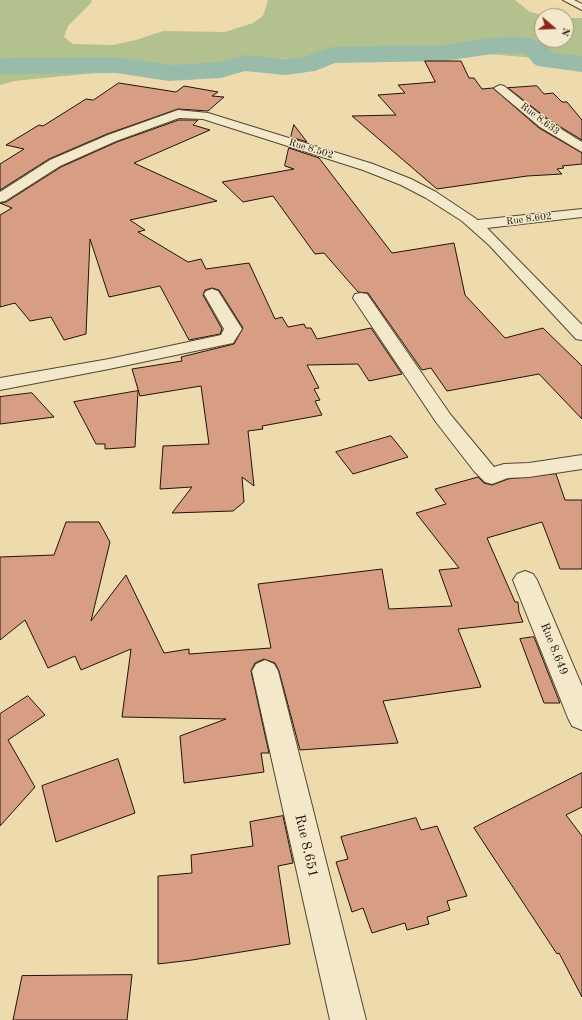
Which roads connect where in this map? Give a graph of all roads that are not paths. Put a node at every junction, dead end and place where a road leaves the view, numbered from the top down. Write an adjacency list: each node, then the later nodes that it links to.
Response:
1 (567, 0): 2 (street)
2 (582, 7)
3 (500, 88): 4 (street, Rue 8.633)
4 (582, 148)
5 (0, 198): 7 (street, Rue 8.502)
6 (582, 213): 7 (street, Rue 8.602)
7 (476, 226): 10 (street, Rue 8.502)
8 (212, 294): 11 (street)
9 (361, 298): 12 (street)
10 (582, 336)
11 (0, 384)
12 (582, 462)
13 (525, 580): 15 (street, Rue 8.649)
14 (265, 671): 16 (street, Rue 8.651)
15 (582, 718)
16 (348, 1020)

